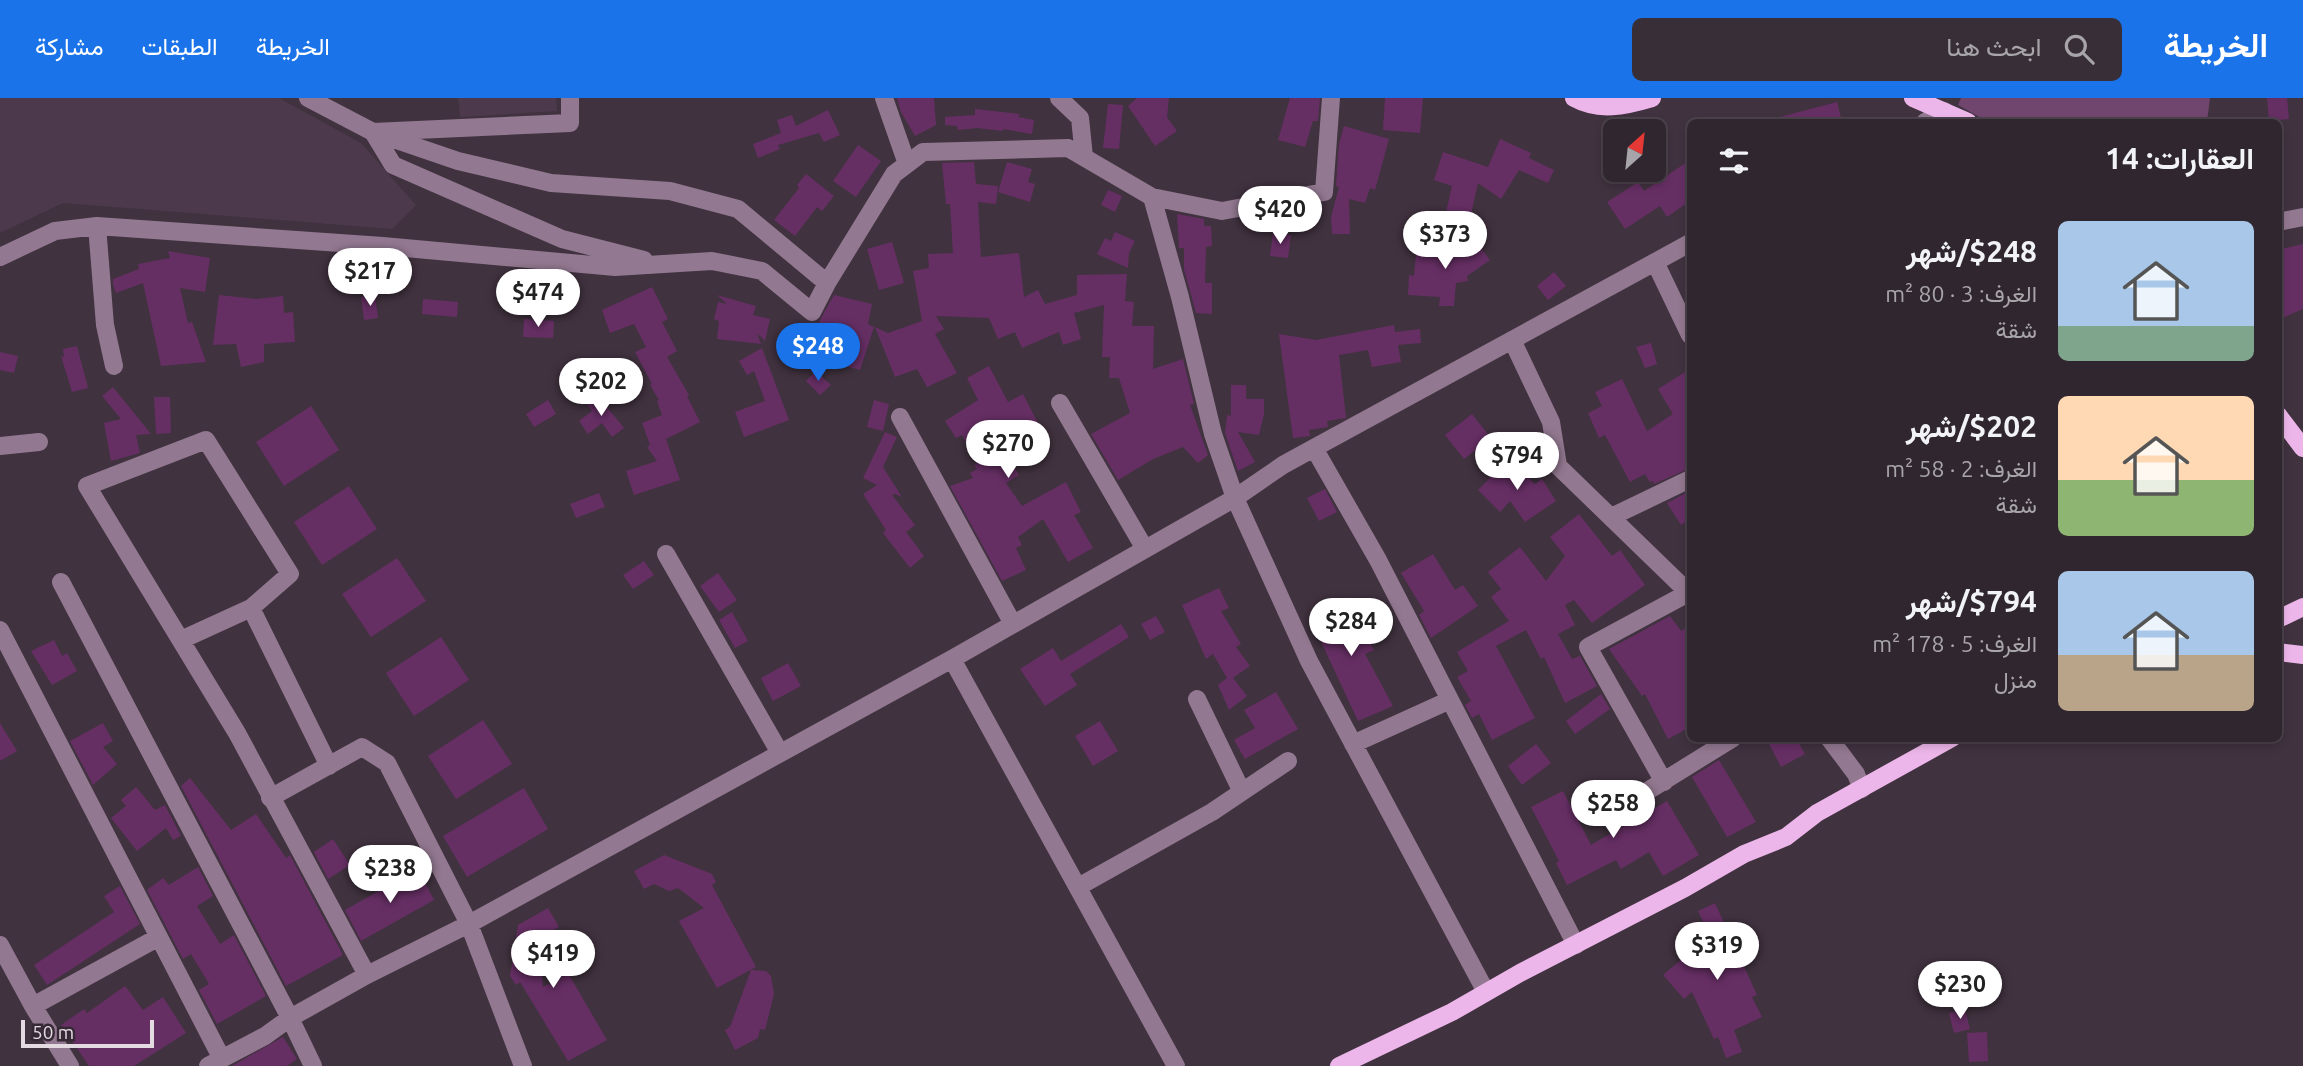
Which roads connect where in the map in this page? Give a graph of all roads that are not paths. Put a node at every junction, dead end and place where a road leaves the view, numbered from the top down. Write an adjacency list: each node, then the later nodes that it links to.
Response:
1 (308, 98): 12 (street)
2 (569, 98): 12 (street)
3 (884, 98): 14 (street)
4 (1059, 98): 13 (street)
5 (1331, 98): 15 (street)
6 (1574, 98): 7 (main road)
7 (1652, 98)
8 (1913, 98): 9 (main road)
9 (1944, 111): 10 (street); 11 (main road)
10 (1930, 119)
11 (1961, 119)
12 (373, 132): 22 (street); 23 (street)
13 (1084, 157): 14 (street); 15 (street)
14 (907, 164): 23 (street)
15 (1152, 197): 35 (street)
16 (2303, 217): 17 (street)
17 (2282, 221)
18 (97, 226): 20 (street); 22 (street); 26 (street)
19 (1687, 245): 21 (street)
20 (0, 257)
21 (1654, 262): 24 (street); 25 (street)
22 (661, 264): 23 (street)
23 (827, 283)
24 (1687, 329)
25 (1513, 340): 32 (street); 36 (street)
26 (114, 366)
27 (1060, 403): 37 (street)
28 (900, 417): 45 (street)
29 (2282, 420): 33 (main road)
30 (39, 442): 31 (street)
31 (0, 446)
32 (1314, 447): 35 (street); 52 (street)
33 (2302, 447)
34 (1687, 480): 36 (street)
35 (1235, 498): 37 (street); 56 (street)
36 (1611, 517): 40 (street)
37 (1145, 549): 45 (street)
38 (666, 554): 57 (street)
39 (61, 582): 73 (street)
40 (1687, 590)
41 (1687, 595): 60 (street)
42 (2302, 607): 44 (main road)
43 (251, 608): 47 (street); 47 (street); 59 (street)
44 (2282, 617)
45 (1013, 624): 50 (street)
46 (0, 630): 67 (street)
47 (181, 640): 63 (street)
48 (2282, 652): 49 (main road)
49 (2303, 655)
50 (952, 659): 57 (street); 65 (street)
51 (1197, 699): 62 (street)
52 (1450, 700): 56 (street); 68 (street)
53 (1727, 742): 60 (street)
54 (1832, 742): 61 (street)
55 (1945, 742): 61 (main road)
56 (1353, 744): 71 (street)
57 (780, 753): 66 (street)
58 (1288, 761): 62 (street)
59 (329, 766): 63 (street); 66 (street)
60 (1664, 782): 64 (street)
61 (1862, 789): 68 (main road)
62 (1242, 792): 65 (street)
63 (270, 799): 70 (street)
64 (1633, 800)
65 (1078, 887): 78 (street)
66 (469, 924): 70 (street); 77 (street)
67 (159, 937): 72 (street); 74 (street)
68 (1576, 944): 71 (main road)
69 (0, 945): 72 (street)
70 (367, 975): 73 (street)
71 (1486, 992): 79 (main road)
72 (33, 1006): 75 (street)
73 (290, 1018): 74 (street); 76 (street)
74 (215, 1062)
75 (70, 1066)
76 (313, 1066)
77 (523, 1066)
78 (1176, 1066)
79 (1339, 1066)

